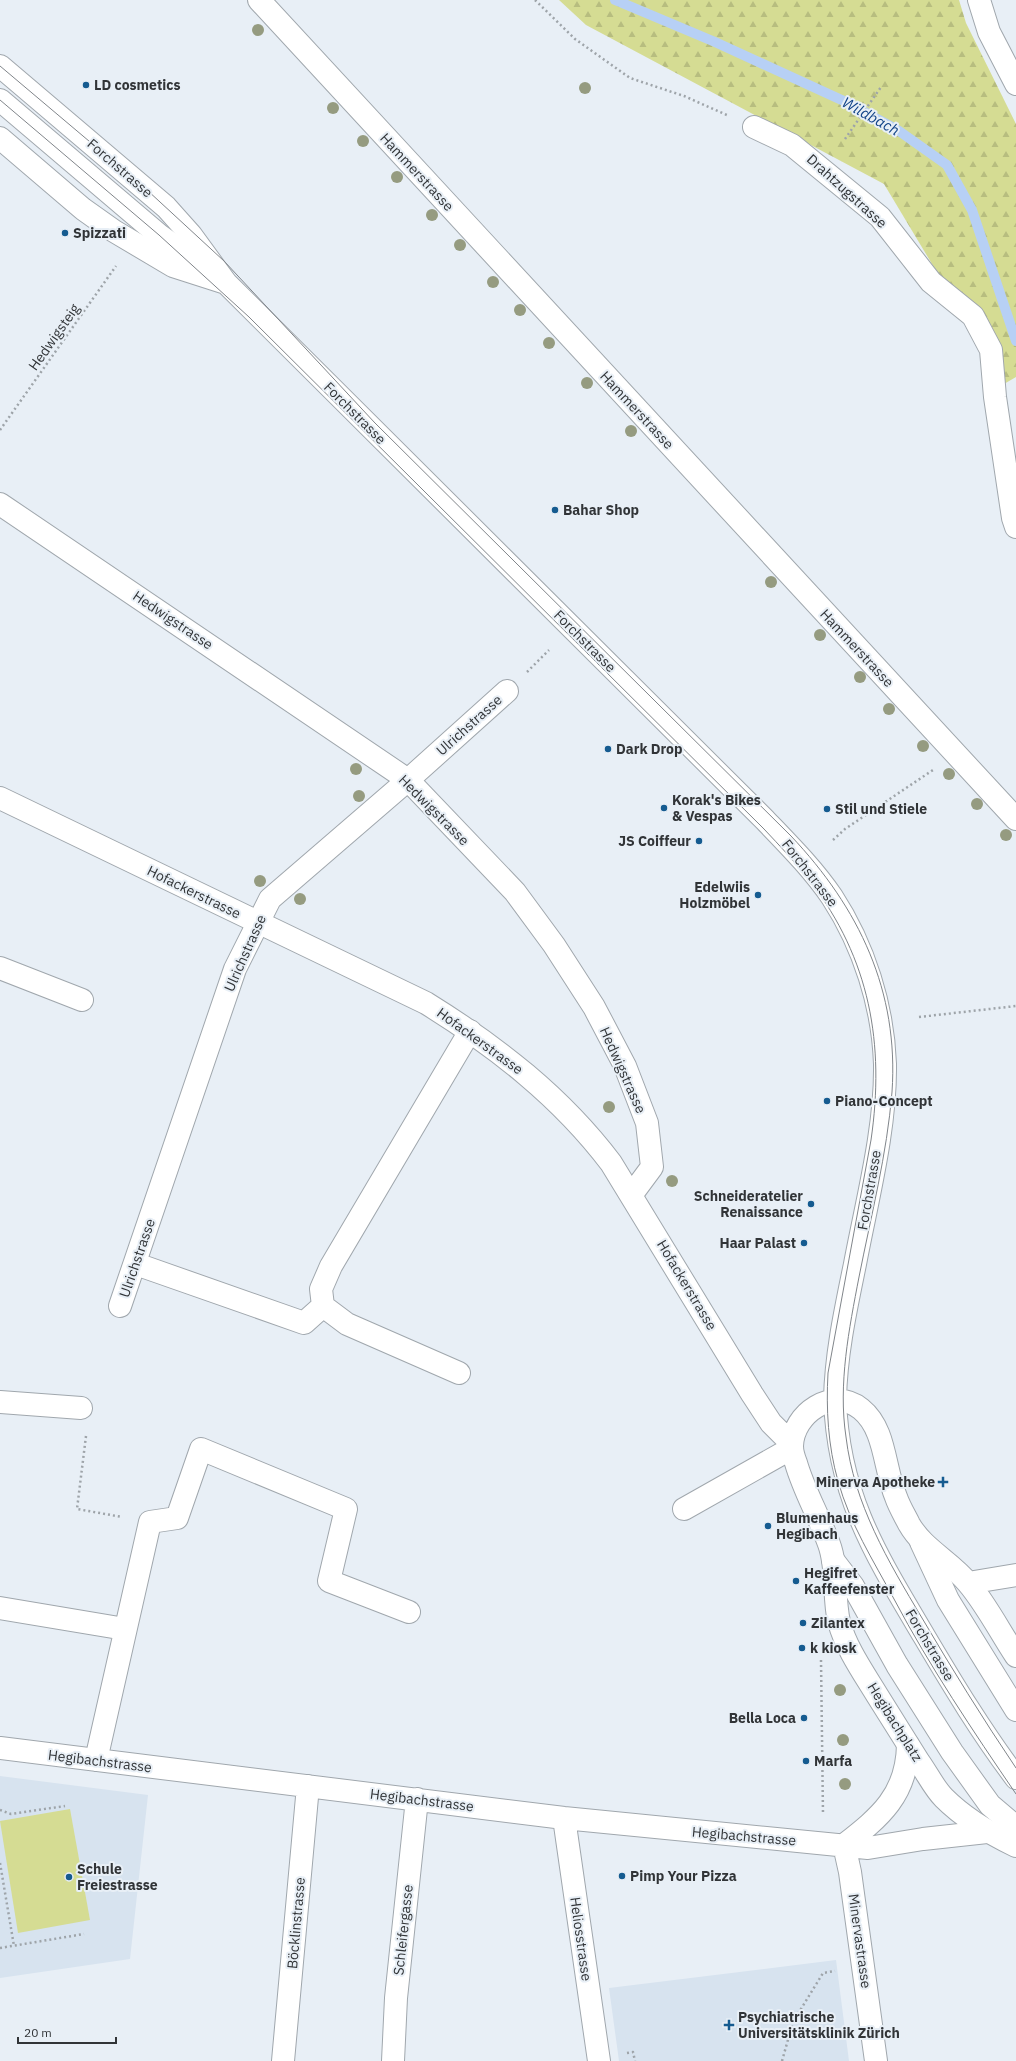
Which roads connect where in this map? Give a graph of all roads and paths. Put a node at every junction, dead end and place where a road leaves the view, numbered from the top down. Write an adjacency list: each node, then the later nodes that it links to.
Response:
1 (259, 0): 20 (street, Hammerstrasse)
2 (535, 0): 8 (path)
3 (979, 0): 5 (street)
4 (0, 66): 12 (street, Forchstrasse)
5 (1016, 84)
6 (881, 87): 10 (path)
7 (0, 100): 12 (street, Forchstrasse)
8 (754, 127): 15 (street, Drahtzugstrasse)
9 (0, 138): 12 (street, Forchstrasse)
10 (846, 139)
11 (120, 261): 13 (path, Hedwigsteig)
12 (226, 283): 33 (street, Forchstrasse)
13 (0, 430)
14 (0, 504): 18 (street, Hedwigstrasse)
15 (1016, 526)
16 (507, 691): 18 (street, Ulrichstrasse)
17 (931, 771): 21 (path)
18 (408, 780): 22 (street, Ulrichstrasse); 28 (street, Hedwigstrasse)
19 (1, 800): 22 (street, Hofackerstrasse)
20 (1016, 819)
21 (833, 840)
22 (257, 923): 27 (street, Hofackerstrasse); 29 (street, Ulrichstrasse)
23 (0, 968): 24 (street)
24 (82, 1000)
25 (1016, 1006): 26 (path)
26 (919, 1018)
27 (470, 1031): 28 (street, Hofackerstrasse); 31 (street)
28 (632, 1194): 36 (street, Hofackerstrasse)
29 (136, 1264): 30 (street, Ulrichstrasse); 31 (street)
30 (120, 1306)
31 (323, 1306): 32 (street)
32 (459, 1372)
33 (835, 1399): 36 (street); 39 (street); 52 (street, Forchstrasse)
34 (0, 1402): 35 (street)
35 (81, 1408): 38 (path)
36 (792, 1446): 37 (street); 40 (street, Hegibachplatz)
37 (684, 1509)
38 (150, 1522): 44 (street); 45 (street)
39 (921, 1542): 42 (street); 48 (street)
40 (833, 1560): 49 (street, Hegibachplatz); 59 (street, Hegibachplatz)
41 (1016, 1575): 42 (street)
42 (968, 1583): 46 (street)
43 (0, 1608): 45 (street)
44 (409, 1612)
45 (125, 1629): 51 (street)
46 (1016, 1656)
47 (821, 1660): 57 (path)
48 (1016, 1710)
49 (908, 1745): 60 (street, Hegibachplatz); 61 (street)
50 (0, 1748): 51 (street, Hegibachstrasse)
51 (96, 1760): 53 (street, Hegibachstrasse)
52 (1016, 1778)
53 (308, 1786): 54 (street, Hegibachstrasse); 68 (street, Böcklinstrasse)
54 (417, 1799): 58 (street, Hegibachstrasse); 69 (street, Schleifergasse)
55 (65, 1806): 56 (path)
56 (0, 1810)
57 (823, 1814)
58 (564, 1818): 61 (street, Hegibachstrasse); 70 (street, Heliosstrasse)
59 (1016, 1827)
60 (987, 1832): 61 (street, Hegibachstrasse); 62 (street, Hegibachplatz)
61 (844, 1845): 72 (street, Minervastrasse)
62 (1016, 1846)
63 (0, 1863): 65 (path)
64 (84, 1934): 65 (path)
65 (14, 1946): 66 (path)
66 (0, 1948)
67 (837, 1971): 71 (path)
68 (283, 2061)
69 (393, 2061)
70 (599, 2061)
71 (782, 2061)
72 (876, 2061)

